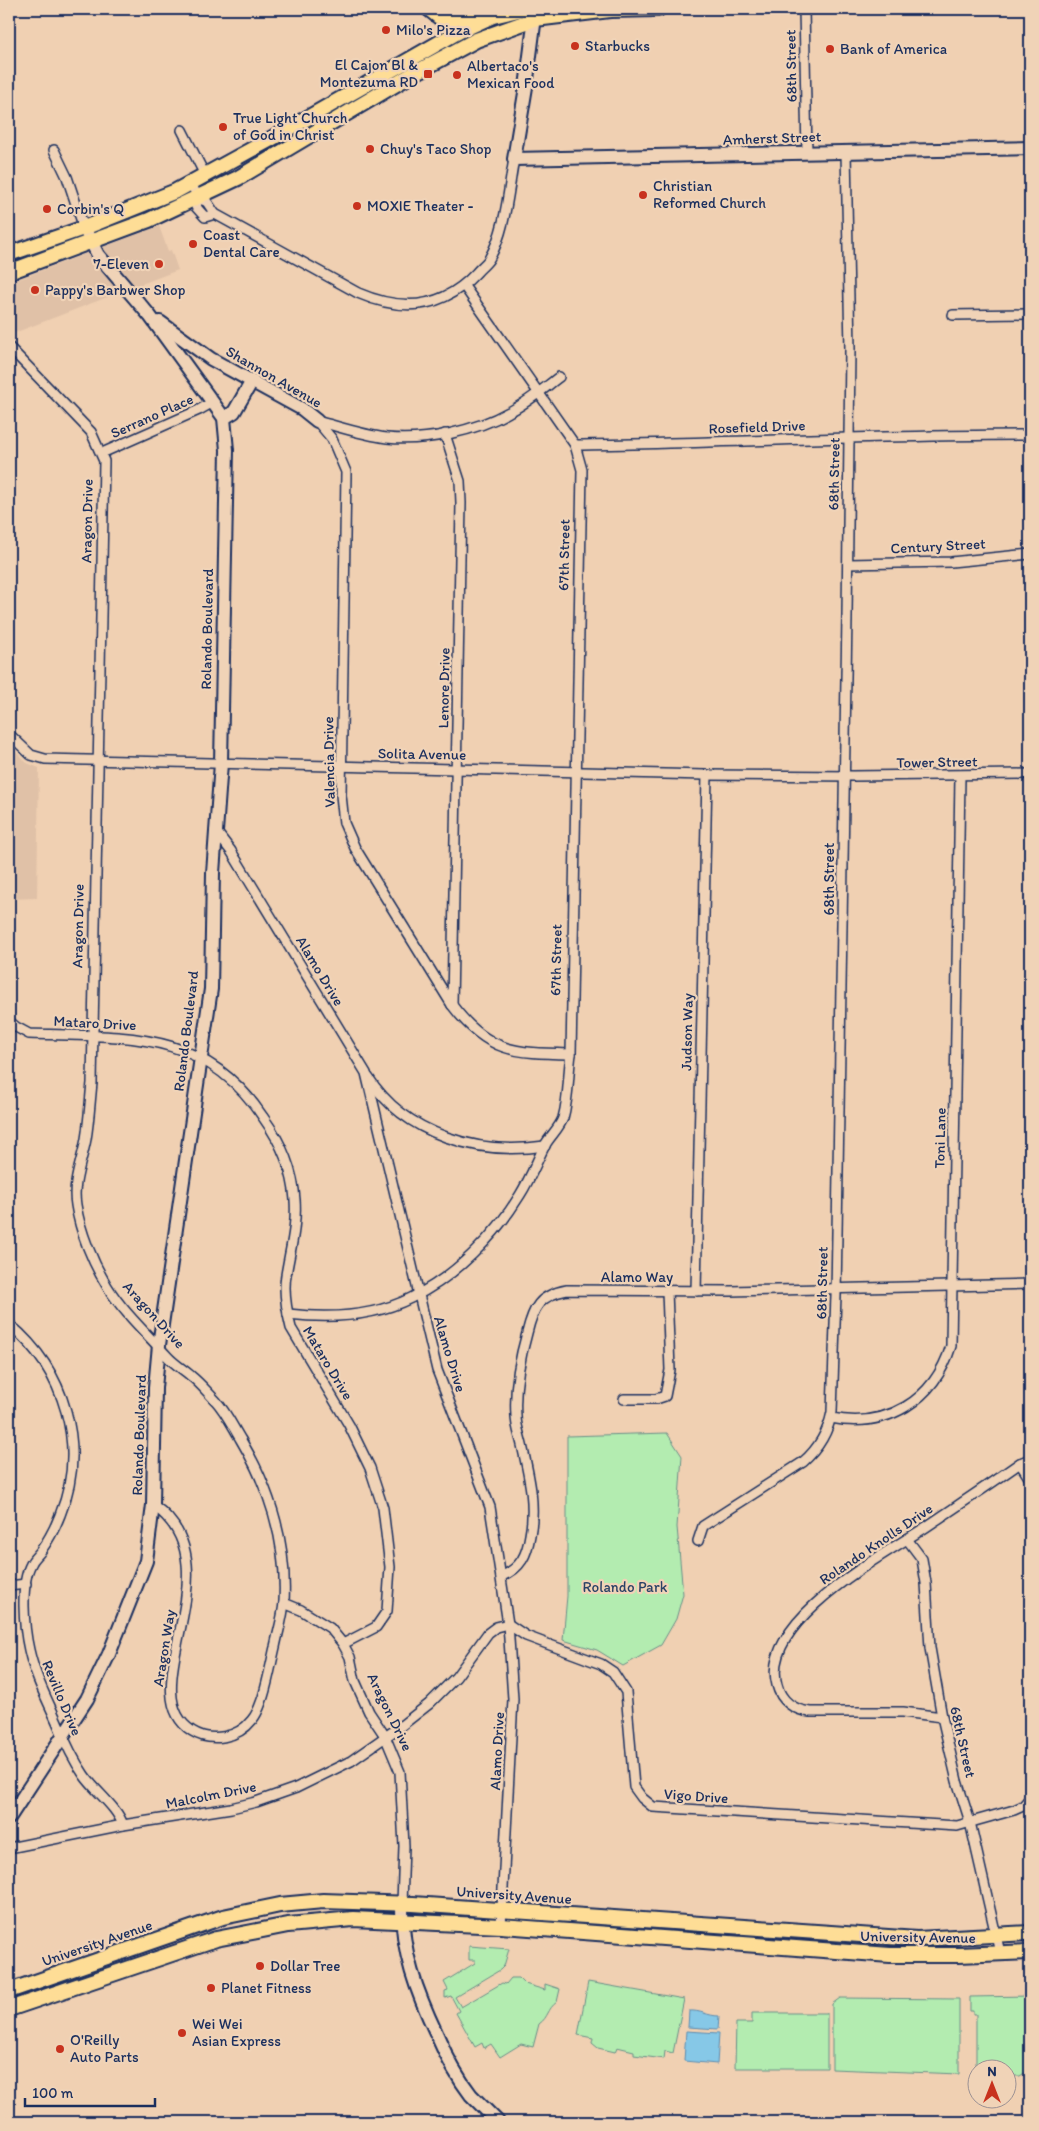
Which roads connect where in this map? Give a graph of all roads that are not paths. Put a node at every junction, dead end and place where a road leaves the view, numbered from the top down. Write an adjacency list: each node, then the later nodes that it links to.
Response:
1 (429, 9): 8 (main road)
2 (450, 9): 7 (main road); 8 (main road)
3 (522, 9): 7 (main road)
4 (658, 9): 6 (main road)
5 (804, 9): 14 (street, 68th Street)
6 (536, 14): 9 (main road); 15 (street)
7 (497, 15): 8 (main road)
8 (458, 32): 9 (main road); 16 (main road)
9 (465, 46): 18 (main road)
10 (182, 130): 16 (street)
11 (1030, 148): 13 (street, Amherst Street)
12 (54, 150): 19 (street)
13 (846, 152): 14 (street, Amherst Street); 36 (street, 68th Street)
14 (807, 153): 15 (street, Amherst Street)
15 (514, 159): 23 (street)
16 (205, 175): 17 (main road)
17 (191, 183): 18 (street); 19 (main road)
18 (198, 198): 20 (main road); 23 (street)
19 (84, 228): 20 (street, Rolando Boulevard); 21 (main road)
20 (91, 242): 22 (main road); 26 (street, Rolando Boulevard)
21 (9, 254)
22 (9, 272)
23 (464, 286): 30 (street, 67th Street)
24 (1030, 314): 25 (street)
25 (953, 315)
26 (150, 316): 29 (street, Shannon Avenue); 31 (street, Rolando Boulevard)
27 (9, 348): 38 (street, Aragon Drive)
28 (559, 377): 30 (street, Shannon Avenue)
29 (252, 381): 32 (street); 33 (street, Shannon Avenue)
30 (539, 392): 34 (street, Shannon Avenue); 37 (street, 67th Street)
31 (213, 402): 32 (street, Rolando Boulevard); 38 (street, Serrano Place)
32 (224, 418): 43 (street, Rolando Boulevard)
33 (317, 421): 34 (street, Shannon Avenue); 44 (street, Valencia Drive)
34 (445, 434): 45 (street, Lenore Drive)
35 (1030, 435): 36 (street, Rosefield Drive)
36 (849, 437): 37 (street, Rosefield Drive); 40 (street, 68th Street)
37 (575, 445): 46 (street, 67th Street)
38 (102, 453): 42 (street, Aragon Drive)
39 (1030, 554): 40 (street, Century Street)
40 (848, 564): 49 (street, 68th Street)
41 (9, 734): 42 (street, Solita Avenue)
42 (99, 761): 43 (street, Solita Avenue); 54 (street, Aragon Drive)
43 (221, 763): 44 (street, Solita Avenue); 51 (street, Rolando Boulevard)
44 (341, 766): 45 (street, Solita Avenue); 52 (street, Valencia Drive)
45 (456, 768): 46 (street, Solita Avenue); 52 (street, Lenore Drive)
46 (576, 771): 48 (street, Solita Avenue); 55 (street, 67th Street)
47 (1030, 774): 50 (street, Tower Street)
48 (708, 775): 49 (street, Solita Avenue); 62 (street, Judson Way)
49 (843, 776): 50 (street, Tower Street); 61 (street, 68th Street)
50 (960, 776): 60 (street, Toni Lane)
51 (215, 830): 56 (street, Rolando Boulevard); 57 (street, Alamo Drive)
52 (452, 1005): 55 (street, Valencia Drive)
53 (9, 1021): 54 (street, Mataro Drive)
54 (92, 1036): 56 (street, Mataro Drive); 67 (street, Aragon Drive)
55 (571, 1054): 58 (street, 67th Street)
56 (200, 1057): 65 (street, Mataro Drive); 67 (street, Rolando Boulevard)
57 (366, 1073): 58 (street); 64 (street, Alamo Drive)
58 (544, 1146): 64 (street, 67th Street)
59 (1030, 1284): 60 (street, Alamo Way)
60 (952, 1286): 61 (street, Alamo Way); 69 (street, Toni Lane)
61 (836, 1288): 62 (street, Alamo Way); 69 (street, 68th Street)
62 (696, 1290): 63 (street, Alamo Way)
63 (667, 1291): 68 (street); 76 (street, Alamo Way)
64 (418, 1294): 65 (street, 67th Street); 76 (street, Alamo Drive)
65 (288, 1314): 81 (street, Mataro Drive)
66 (9, 1324): 77 (street, Revillo Drive)
67 (159, 1345): 73 (street, Rolando Boulevard); 79 (street, Aragon Drive)
68 (624, 1399)
69 (831, 1418): 75 (street, 68th Street)
70 (1030, 1459): 71 (street, Rolando Knolls Drive)
71 (1020, 1463): 72 (street); 74 (street, Rolando Knolls Drive)
72 (1030, 1479)
73 (153, 1505): 79 (street, Aragon Way); 84 (street, Rolando Boulevard)
74 (907, 1539): 82 (street, 68th Street); 82 (street, Rolando Knolls Drive)
75 (698, 1540)
76 (502, 1576): 80 (street, Alamo Drive)
77 (26, 1584): 78 (street); 84 (street, Revillo Drive)
78 (9, 1586)
79 (284, 1603): 81 (street, Aragon Drive)
80 (508, 1624): 83 (street, Malcolm Drive); 87 (street, Vigo Drive); 91 (street, Alamo Drive)
81 (342, 1644): 83 (street, Aragon Drive)
82 (942, 1717): 87 (street, 68th Street)
83 (385, 1736): 88 (street, Malcolm Drive); 90 (street, Aragon Drive)
84 (63, 1738): 86 (street, Rolando Boulevard); 88 (street, Revillo Drive)
85 (1030, 1798): 87 (street, Vigo Drive)
86 (9, 1818)
87 (970, 1822): 96 (street, 68th Street)
88 (123, 1825): 89 (street, Malcolm Drive)
89 (9, 1848)
90 (402, 1904): 91 (main road, University Avenue); 92 (street, Aragon Drive); 100 (main road, University Avenue)
91 (502, 1910): 93 (main road, University Avenue); 94 (street, Alamo Drive)
92 (402, 1923): 94 (main road, University Avenue); 101 (main road, University Avenue); 102 (street, Aragon Drive)
93 (723, 1925): 96 (main road, University Avenue); 97 (main road)
94 (501, 1926): 97 (main road, University Avenue)
95 (1030, 1933): 96 (main road, University Avenue)
96 (996, 1936): 99 (street, 68th Street)
97 (722, 1944): 99 (main road, University Avenue)
98 (1030, 1952): 99 (main road, University Avenue)
99 (1000, 1953)
100 (9, 1991)
101 (9, 2009)
102 (498, 2122)

